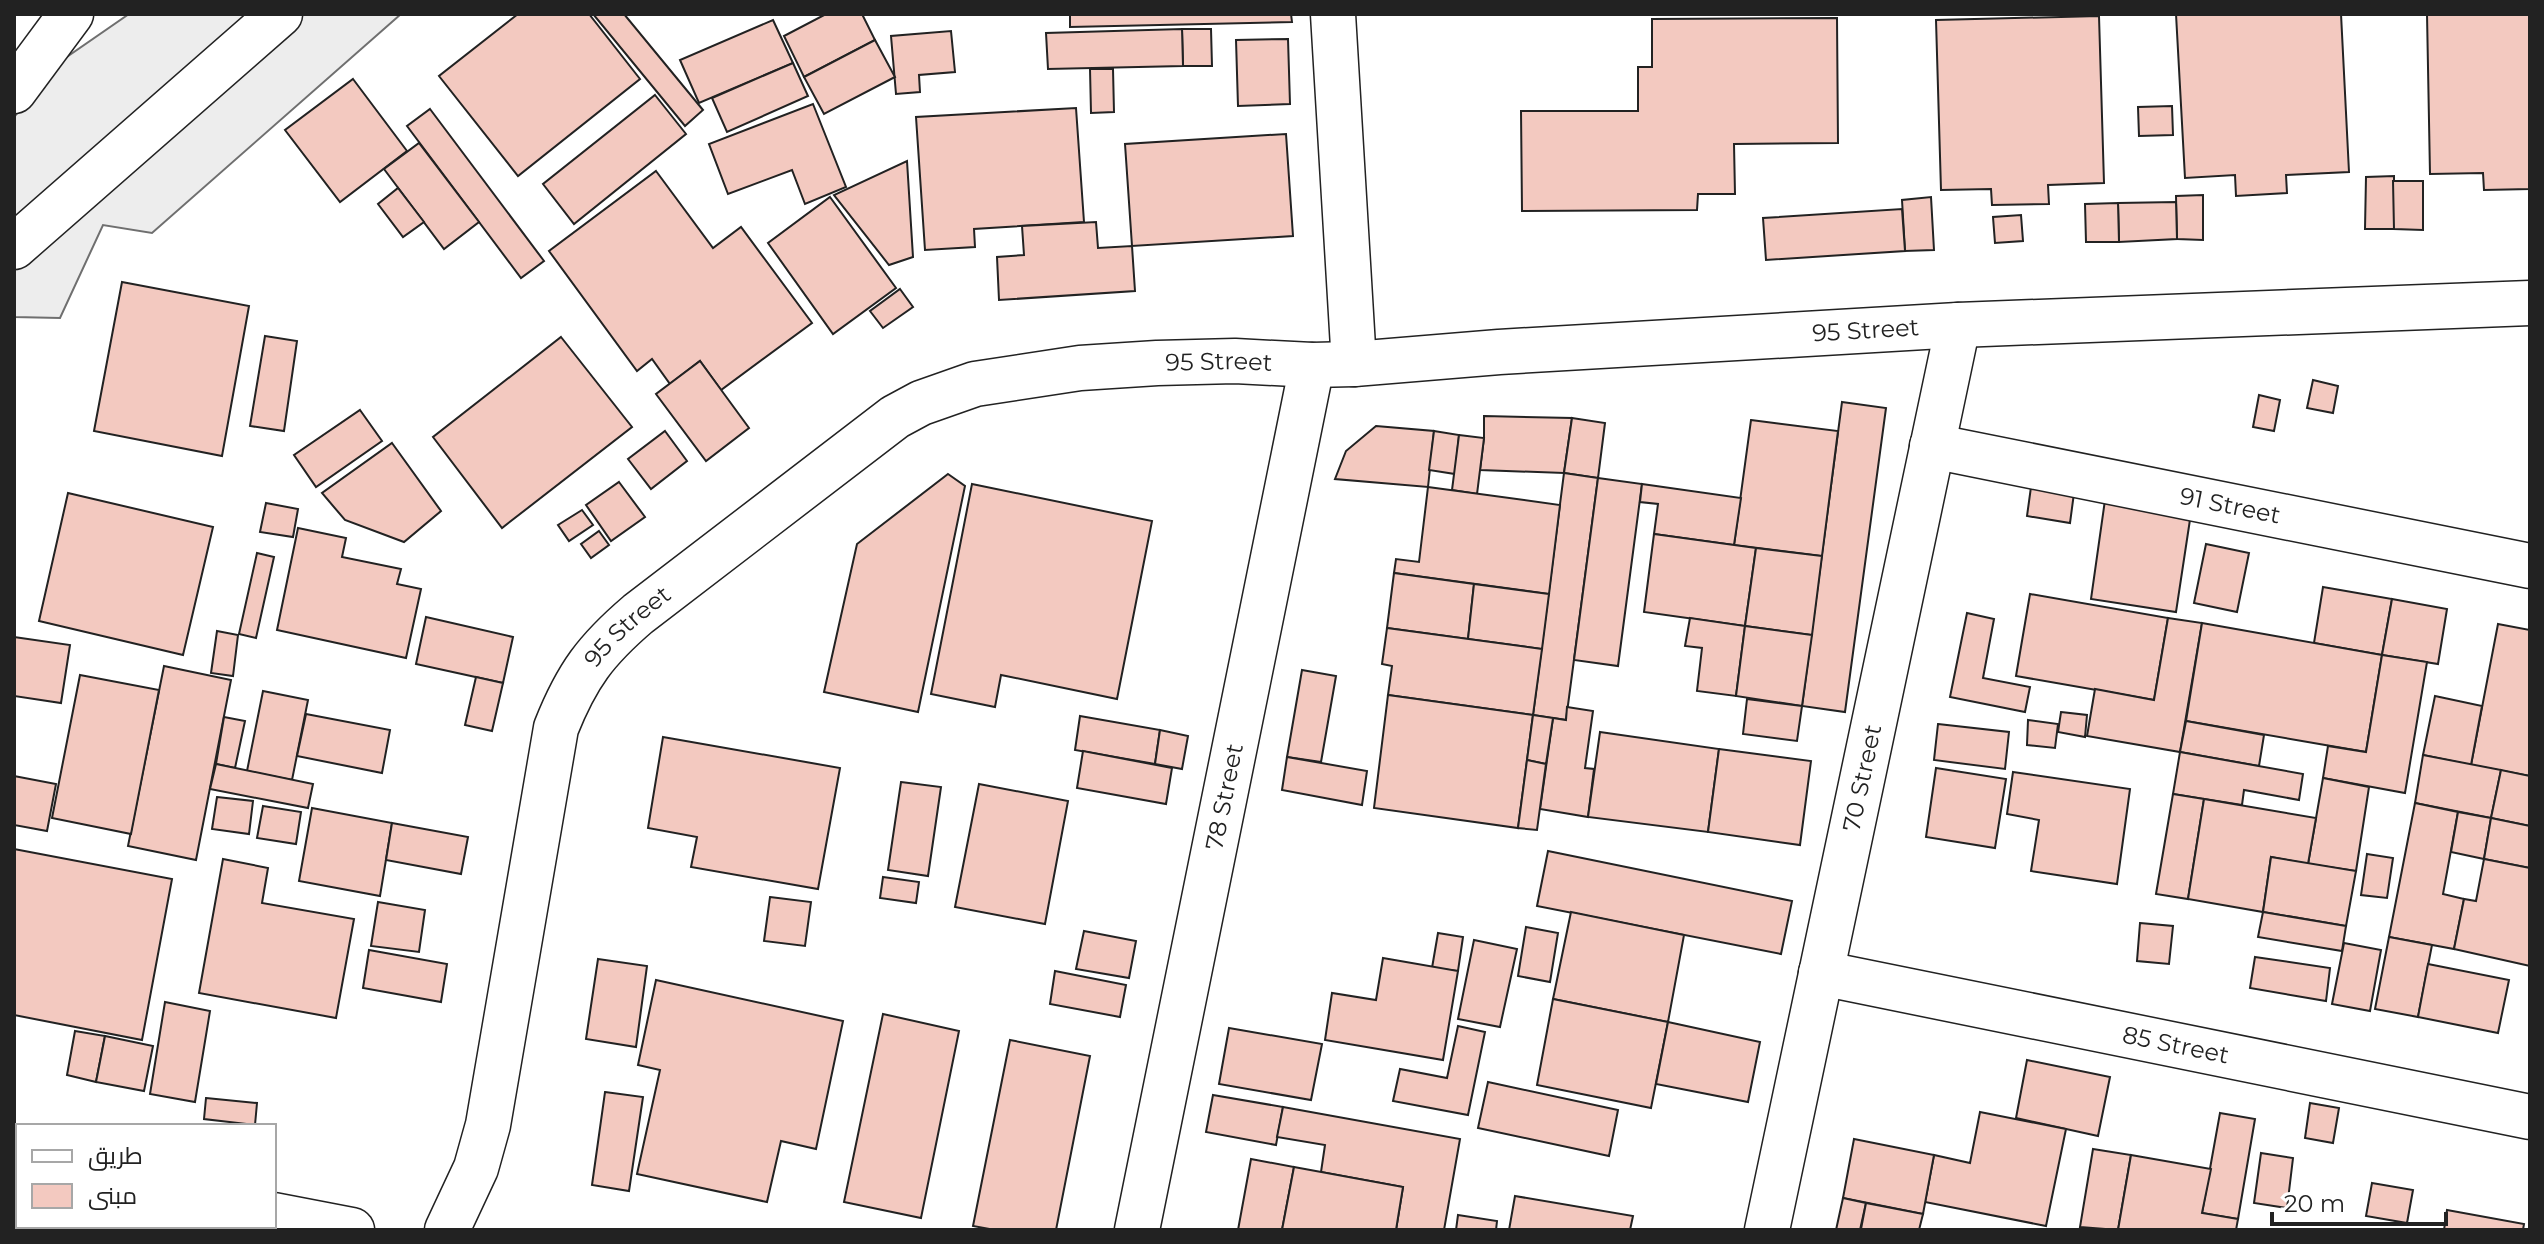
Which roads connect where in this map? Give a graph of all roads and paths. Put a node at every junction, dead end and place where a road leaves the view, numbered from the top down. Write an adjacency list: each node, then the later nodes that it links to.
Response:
1 (71, 14): 4 (street)
2 (280, 14): 5 (street)
3 (1333, 14): 8 (street, 78 Street)
4 (14, 91)
5 (14, 247)
6 (2530, 303): 7 (street, 95 Street)
7 (1958, 325): 8 (street, 95 Street); 9 (street, 70 Street)
8 (1333, 364): 15 (street, 95 Street); 16 (street, 78 Street)
9 (1932, 446): 10 (street, 91 Street); 11 (street, 70 Street)
10 (2530, 566)
11 (1821, 973): 12 (street, 85 Street); 17 (street, 70 Street)
12 (2530, 1117)
13 (276, 1215): 14 (street)
14 (352, 1230)
15 (447, 1230)
16 (1137, 1230)
17 (1767, 1230)

